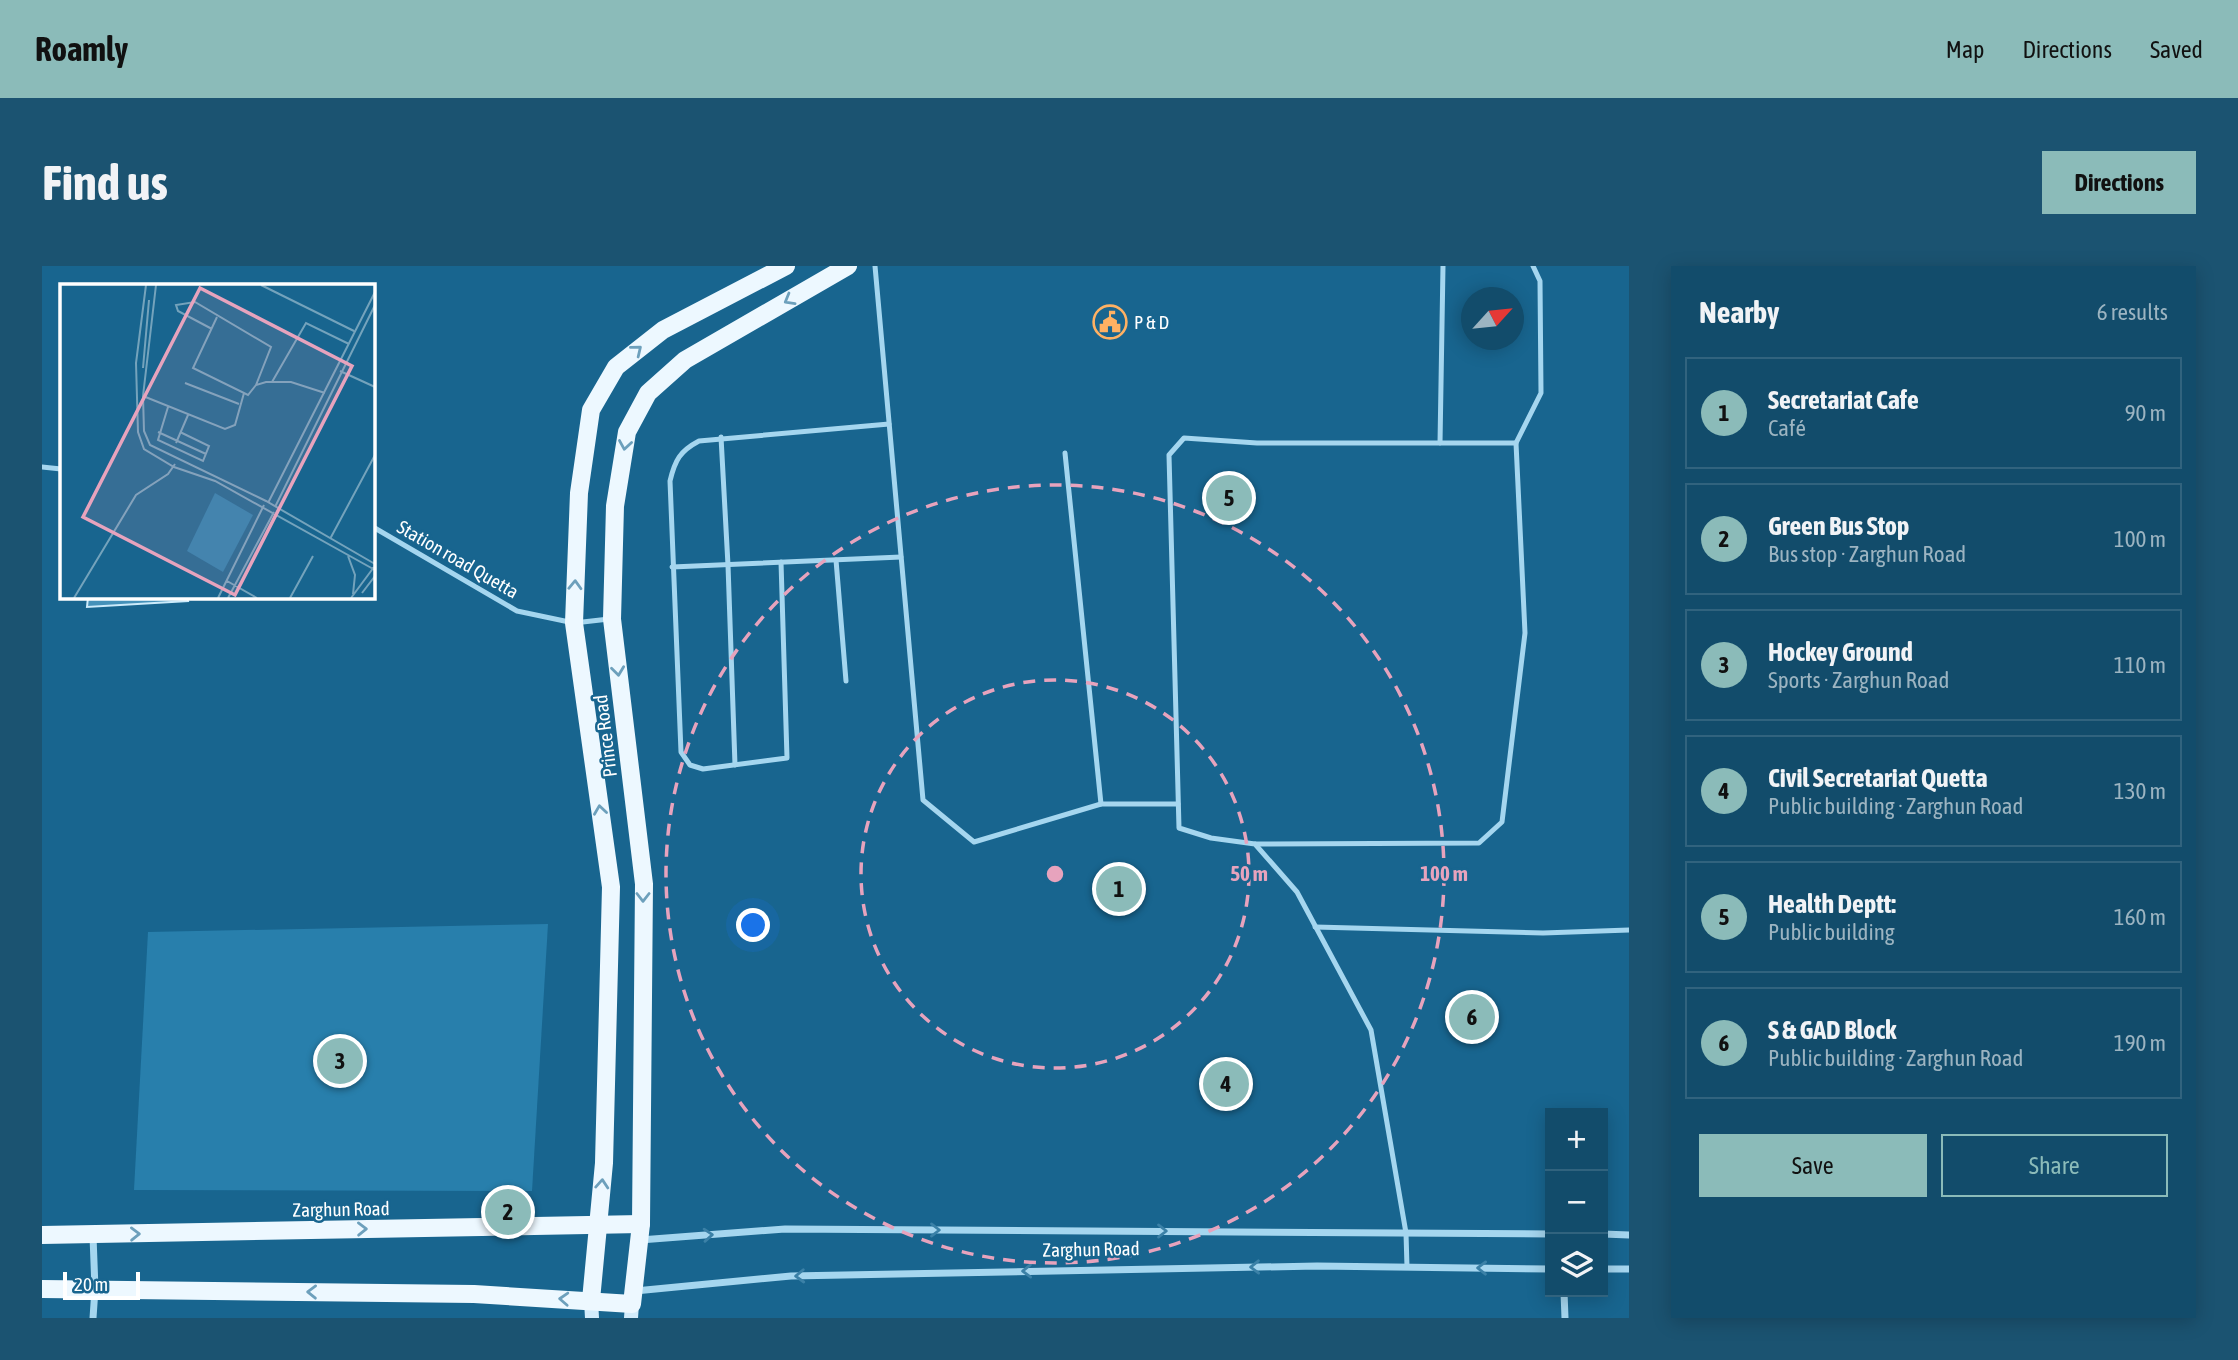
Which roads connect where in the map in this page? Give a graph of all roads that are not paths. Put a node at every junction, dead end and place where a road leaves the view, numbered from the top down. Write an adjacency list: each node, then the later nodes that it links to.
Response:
1 (786, 266): 20 (main road, Prince Road, one-way to 1)
2 (848, 266): 19 (main road, Prince Road, one-way to 19)
3 (875, 266): 6 (lane)
4 (1443, 266): 8 (lane)
5 (1533, 266): 9 (lane)
6 (889, 424): 7 (lane); 14 (lane)
7 (721, 437): 17 (lane); 18 (lane)
8 (1440, 443): 9 (lane); 23 (lane)
9 (1516, 443): 25 (lane)
10 (1065, 453): 24 (lane)
11 (42, 467): 12 (lane)
12 (60, 469)
13 (374, 528): 20 (lane, Station road Quetta)
14 (901, 557): 15 (lane); 24 (lane)
15 (836, 560): 16 (lane); 21 (lane)
16 (781, 562): 17 (lane); 22 (lane)
17 (728, 565): 18 (lane); 22 (lane)
18 (672, 568): 22 (lane)
19 (612, 619): 20 (lane, Station road Quetta); 29 (main road, Prince Road, one-way to 29)
20 (574, 623): 28 (main road, Prince Road, one-way to 20)
21 (846, 681)
22 (734, 765)
23 (1178, 803): 24 (lane); 25 (lane)
24 (1101, 804)
25 (1255, 844): 26 (lane)
26 (1315, 927): 27 (lane); 30 (lane)
27 (1629, 930)
28 (599, 1225): 29 (main road, Zarghun Road); 34 (main road, Zarghun Road, one-way to 28); 44 (main road, Prince Road)
29 (640, 1232): 30 (street, Zarghun Road, one-way to 30); 43 (main road, Prince Road)
30 (1406, 1233): 31 (street, Zarghun Road); 36 (lane)
31 (1545, 1234)
32 (1608, 1234): 35 (street)
33 (42, 1235): 34 (main road, Zarghun Road)
34 (93, 1235): 41 (street)
35 (1629, 1235)
36 (1407, 1267): 37 (street, Zarghun Road, one-way to 36); 43 (street, Zarghun Road, one-way to 43)
37 (1545, 1269)
38 (1608, 1269): 39 (street)
39 (1629, 1269)
40 (42, 1289): 41 (main road, Zarghun Road)
41 (94, 1289): 44 (main road, Zarghun Road, one-way to 41); 45 (street)
42 (1564, 1297): 46 (street)
43 (632, 1304): 44 (main road, Zarghun Road)
44 (591, 1309)
45 (93, 1318)
46 (1565, 1318)

